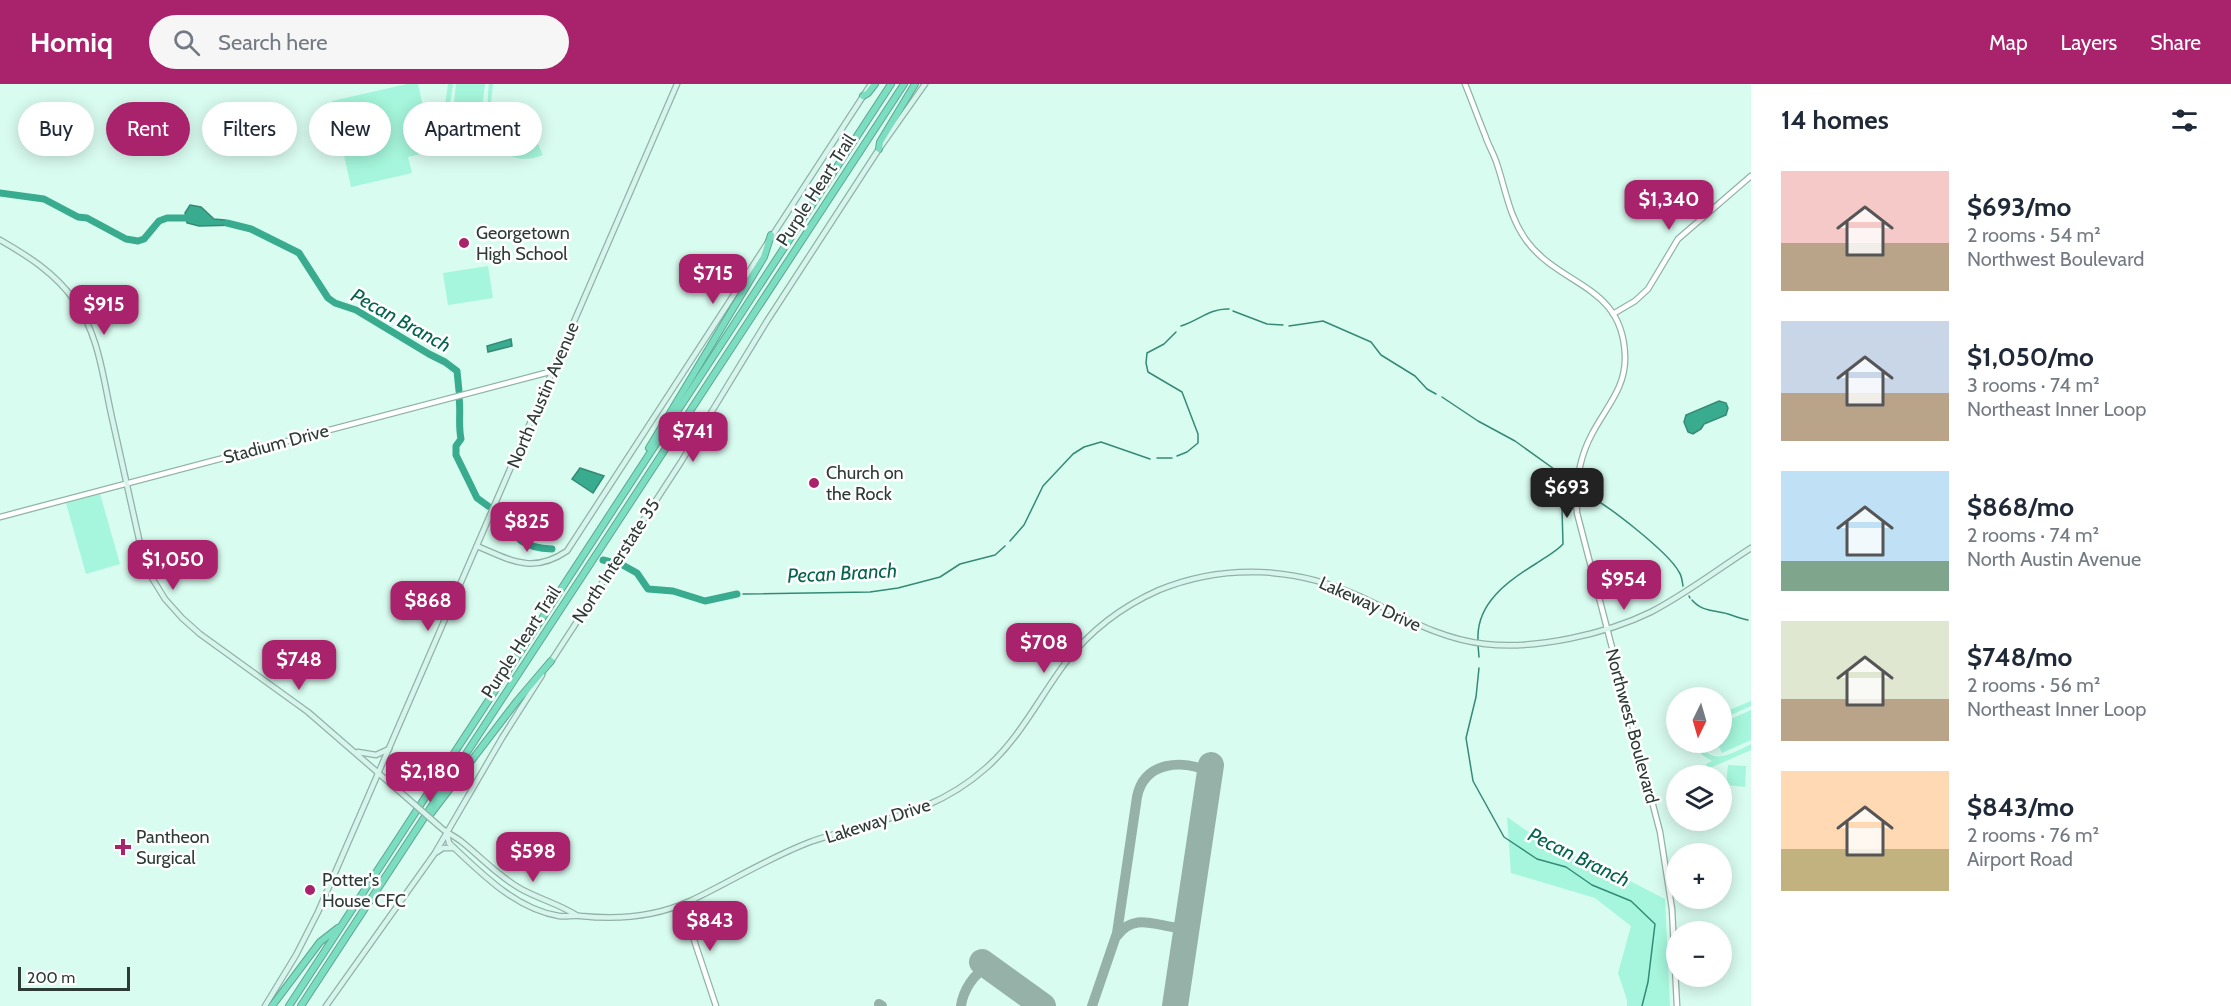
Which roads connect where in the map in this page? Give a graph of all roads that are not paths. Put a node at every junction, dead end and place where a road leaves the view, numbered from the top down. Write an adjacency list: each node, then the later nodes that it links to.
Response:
1 (677, 84): 14 (main road, North Austin Avenue)
2 (873, 84): 8 (highway)
3 (891, 84): 15 (highway, Purple Heart Trail)
4 (904, 84): 25 (highway, Purple Heart Trail)
5 (915, 84): 9 (highway)
6 (925, 84): 9 (main road, North Interstate 35)
7 (1465, 84): 13 (street, Northwest Boulevard)
8 (863, 96): 11 (main road)
9 (879, 149): 21 (main road, North Interstate 35)
10 (1751, 176): 13 (street)
11 (771, 235): 15 (highway); 18 (main road)
12 (0, 240): 16 (main road, Lakeway Drive)
13 (1613, 314): 20 (street, Northwest Boulevard)
14 (553, 371): 16 (street, Stadium Drive); 18 (main road, North Austin Avenue)
15 (632, 481): 31 (highway, Purple Heart Trail)
16 (126, 483): 17 (street, Stadium Drive); 23 (main road, Lakeway Drive)
17 (0, 517)
18 (477, 546): 22 (main road, North Austin Avenue)
19 (1751, 548): 20 (main road, Lakeway Drive)
20 (1606, 628): 29 (main road, Lakeway Drive); 38 (street, Northwest Boulevard)
21 (551, 661): 25 (highway); 26 (main road, North Interstate 35)
22 (389, 749): 23 (main road); 24 (main road, North Austin Avenue)
23 (356, 751): 24 (main road, Lakeway Drive)
24 (378, 772): 26 (main road, Lakeway Drive, bridge); 32 (main road)
25 (414, 833): 35 (highway, Purple Heart Trail)
26 (447, 834): 27 (main road, Lakeway Drive); 28 (main road, North Interstate 35); 30 (main road, Lakeway Drive)
27 (454, 848): 28 (main road); 30 (main road, Lakeway Drive)
28 (435, 853): 36 (main road, North Interstate 35)
29 (682, 904): 30 (main road, Lakeway Drive); 37 (street)
30 (576, 915)
31 (343, 924): 33 (highway); 34 (highway, Purple Heart Trail)
32 (265, 1006)
33 (272, 1006)
34 (290, 1006)
35 (302, 1006)
36 (326, 1006)
37 (716, 1006)
38 (1677, 1006)

